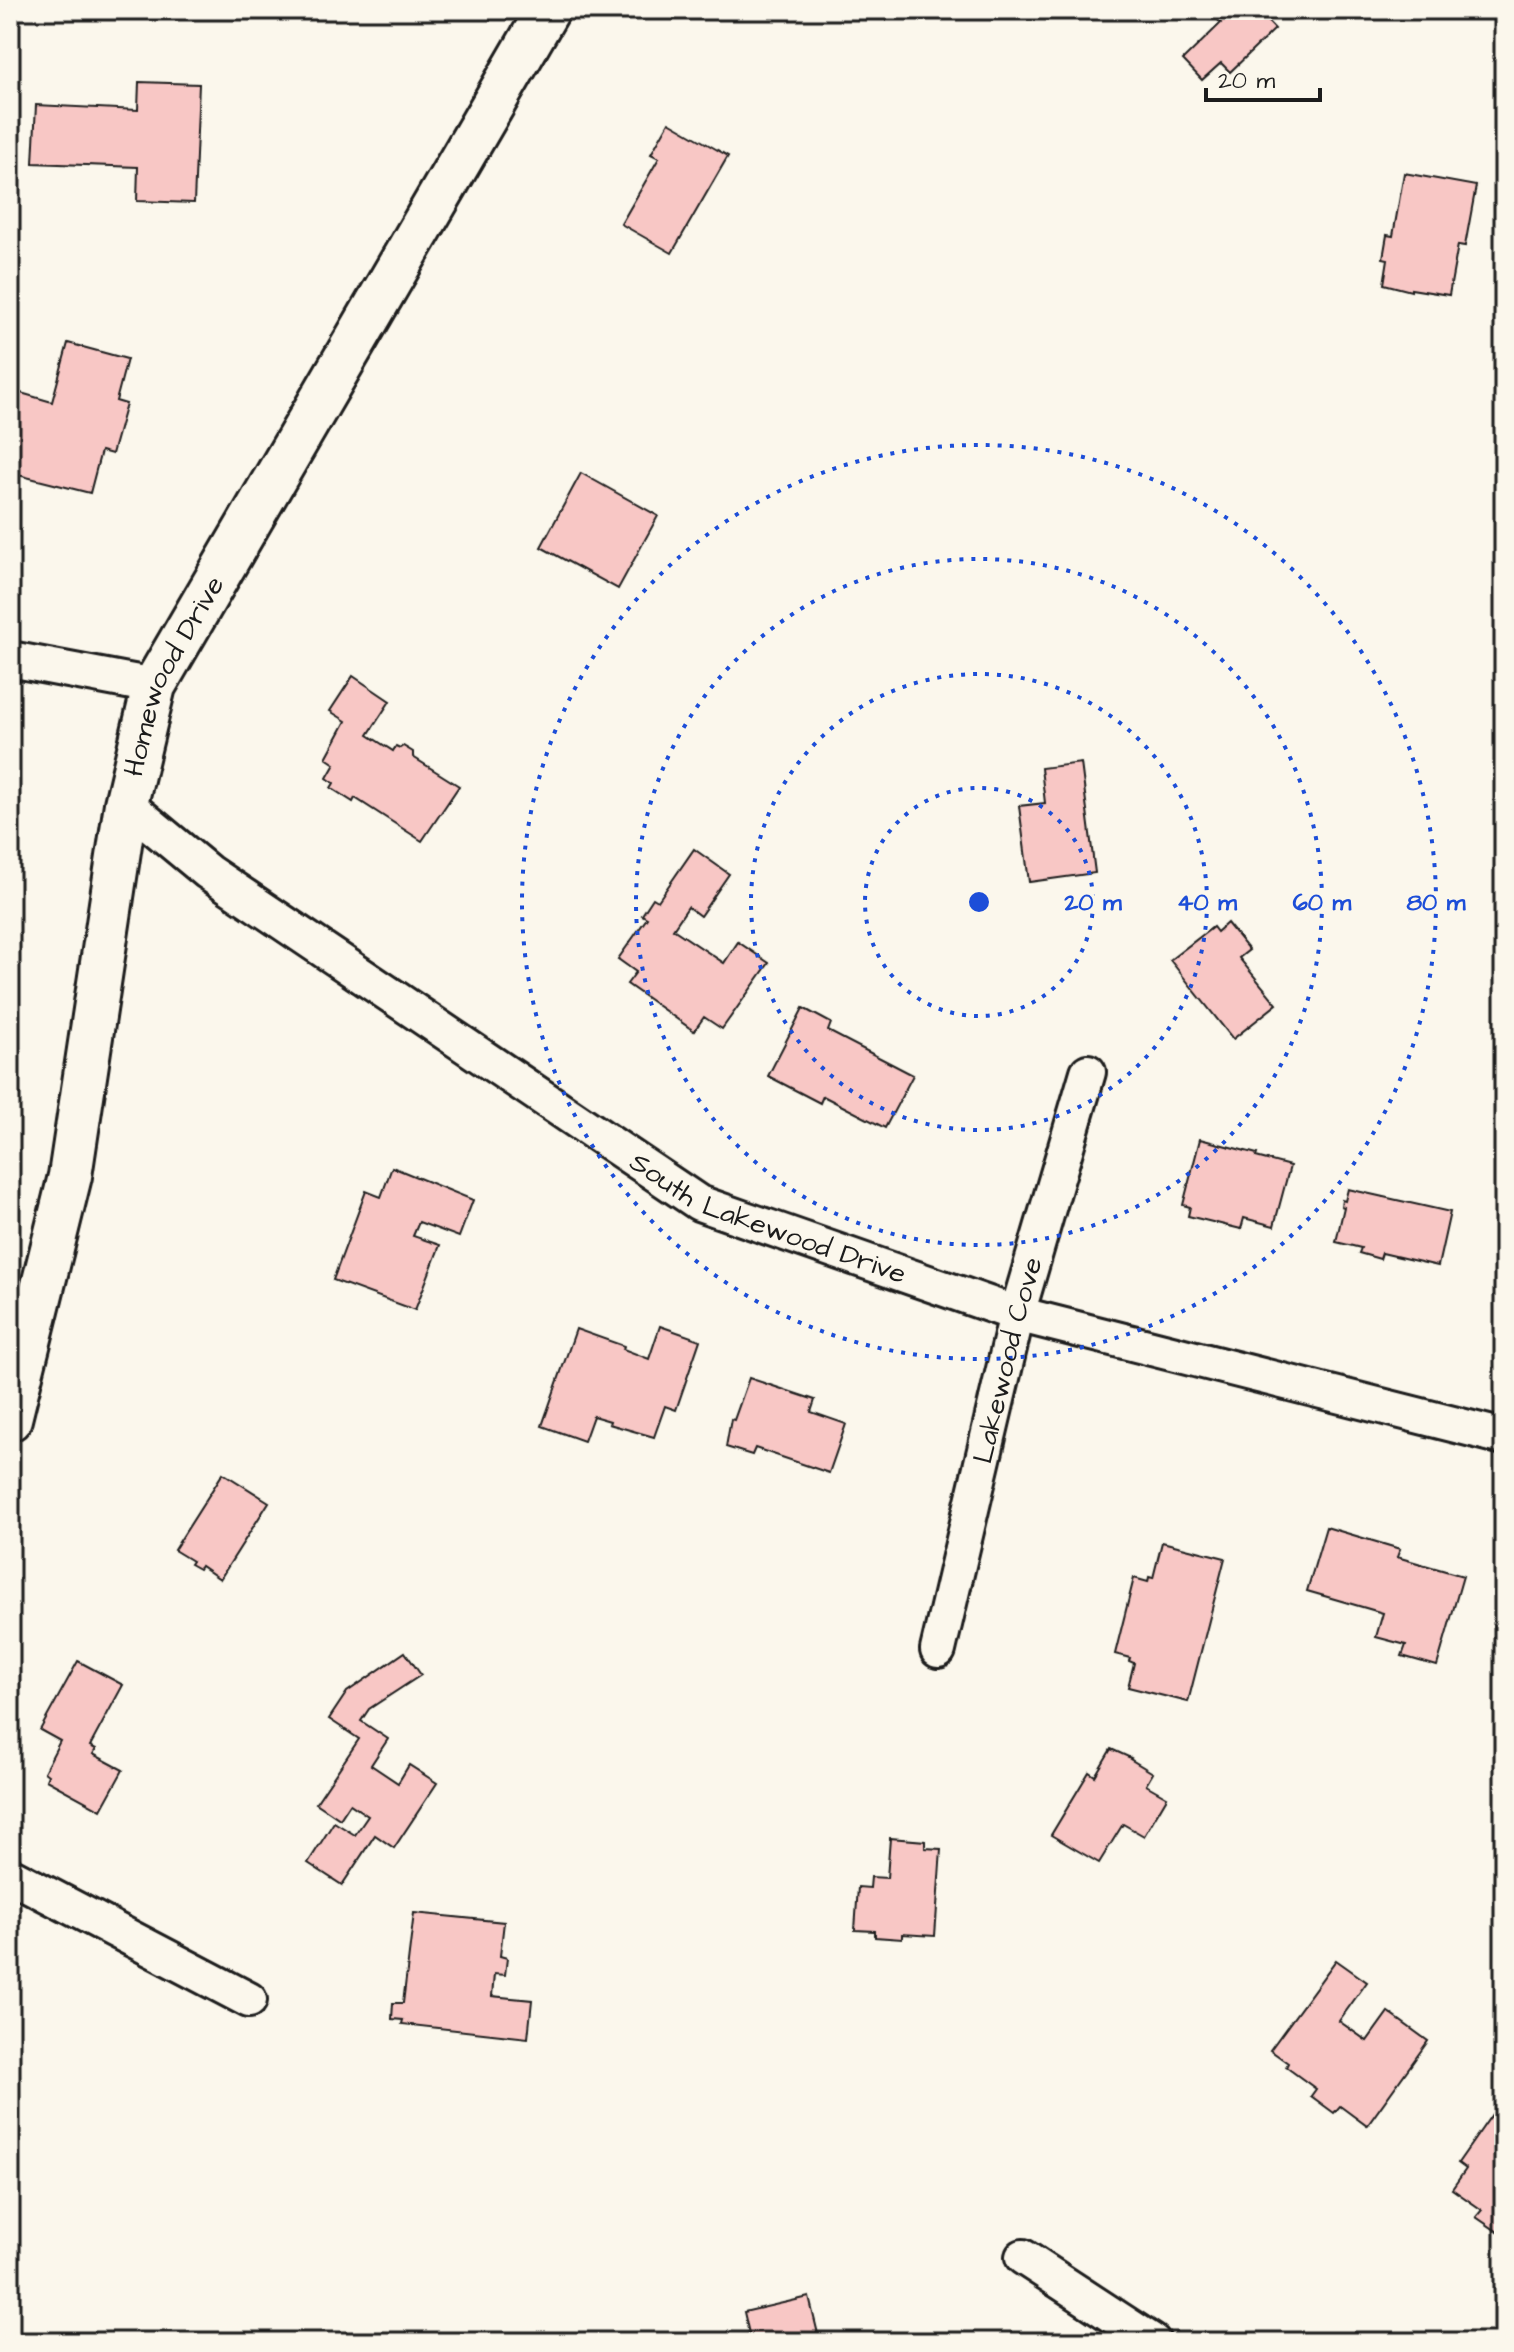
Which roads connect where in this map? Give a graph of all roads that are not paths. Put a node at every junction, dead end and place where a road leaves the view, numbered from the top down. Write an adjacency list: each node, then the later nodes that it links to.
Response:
1 (548, 10): 3 (street, Homewood Drive)
2 (10, 659): 3 (street)
3 (154, 686): 4 (street, Homewood Drive)
4 (126, 804): 6 (street, South Lakewood Drive); 7 (street, Homewood Drive)
5 (1088, 1072): 6 (street, Lakewood Cove)
6 (1017, 1314): 8 (street, South Lakewood Drive); 9 (street, Lakewood Cove)
7 (10, 1419)
8 (1504, 1437)
9 (938, 1650)
10 (10, 1875): 11 (street)
11 (249, 2000)
12 (1023, 2257): 13 (street)
13 (1153, 2342)

